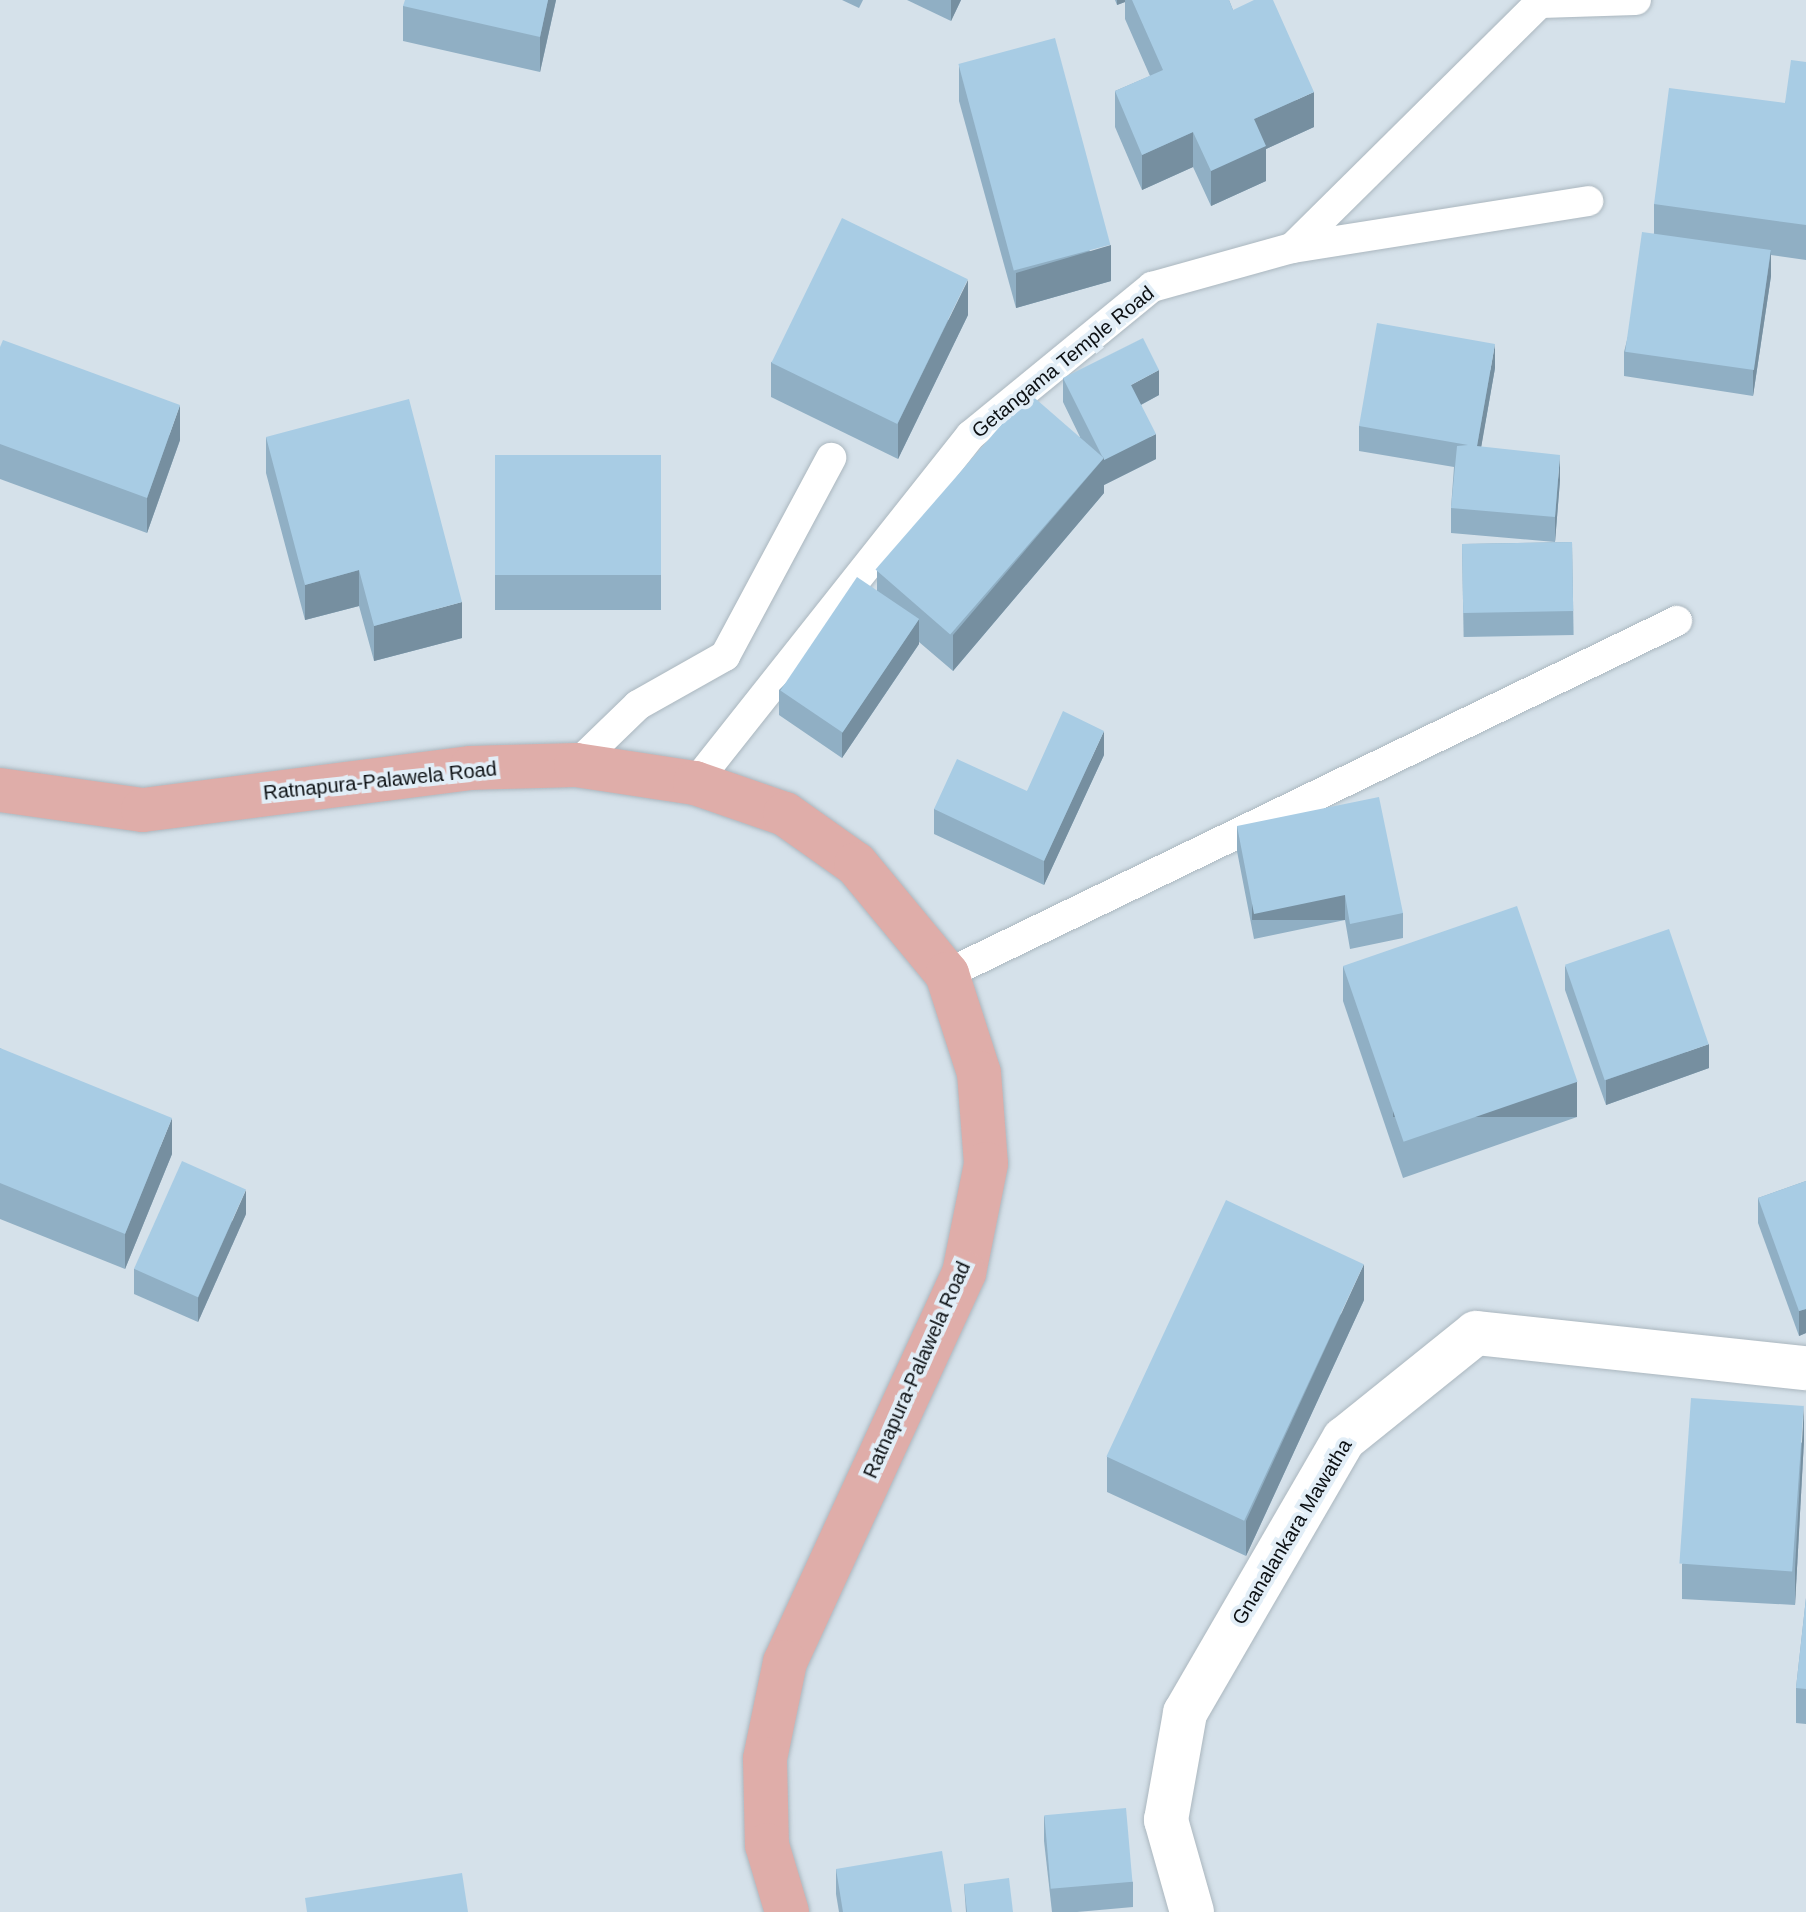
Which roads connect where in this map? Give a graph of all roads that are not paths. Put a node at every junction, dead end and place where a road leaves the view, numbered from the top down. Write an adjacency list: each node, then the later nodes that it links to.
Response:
1 (1636, 0): 3 (lane, Getangama Temple Road)
2 (1588, 201): 3 (lane)
3 (1292, 248): 7 (lane, Getangama Temple Road)
4 (831, 458): 6 (lane)
5 (1677, 621): 9 (lane)
6 (576, 765): 7 (main road, Ratnapura-Palawela Road); 8 (main road, Ratnapura-Palawela Road)
7 (695, 783): 9 (main road, Ratnapura-Palawela Road)
8 (0, 790)
9 (947, 974): 11 (main road, Ratnapura-Palawela Road)
10 (1806, 1368): 12 (street, Gnanalankara Mawatha)
11 (787, 1912)
12 (1192, 1912)

